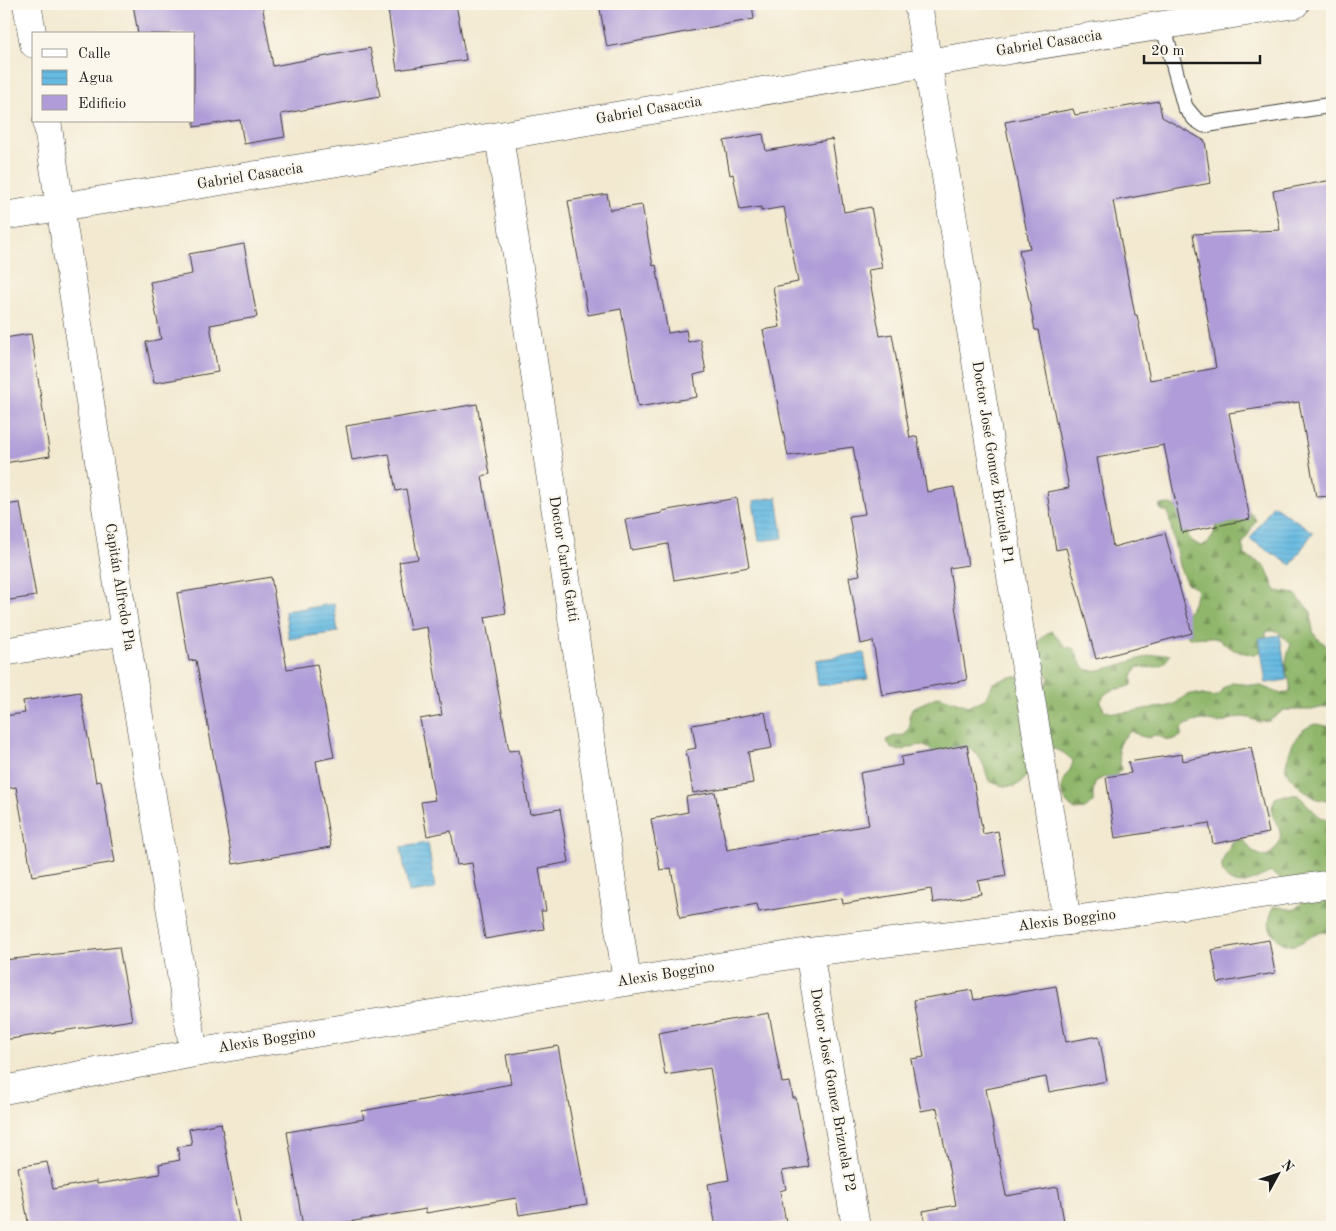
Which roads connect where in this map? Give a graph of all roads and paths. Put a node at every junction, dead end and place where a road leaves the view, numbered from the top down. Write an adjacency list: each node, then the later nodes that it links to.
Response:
1 (27, 4): 5 (street)
2 (918, 4): 6 (street, Doctor José Gomez Brizuela P1)
3 (1295, 4): 4 (street, Gabriel Casaccia)
4 (1163, 25): 6 (street, Gabriel Casaccia); 7 (lane)
5 (32, 33)
6 (927, 63): 9 (street, Gabriel Casaccia); 15 (street, Doctor José Gomez Brizuela P1)
7 (1332, 105)
8 (47, 122): 10 (street, Capitán Alfredo Pla)
9 (499, 136): 10 (street, Gabriel Casaccia); 17 (street, Doctor Carlos Gatti)
10 (61, 208): 11 (street, Gabriel Casaccia); 12 (street, Capitán Alfredo Pla)
11 (4, 216)
12 (125, 631): 13 (street); 18 (street, Capitán Alfredo Pla)
13 (4, 652)
14 (1332, 884): 15 (street, Alexis Boggino)
15 (1067, 922): 16 (street, Alexis Boggino)
16 (809, 952): 17 (street, Alexis Boggino); 20 (street, Doctor José Gomez Brizuela P2)
17 (627, 981): 18 (street, Alexis Boggino)
18 (194, 1053): 19 (street, Alexis Boggino)
19 (4, 1090)
20 (856, 1227)

